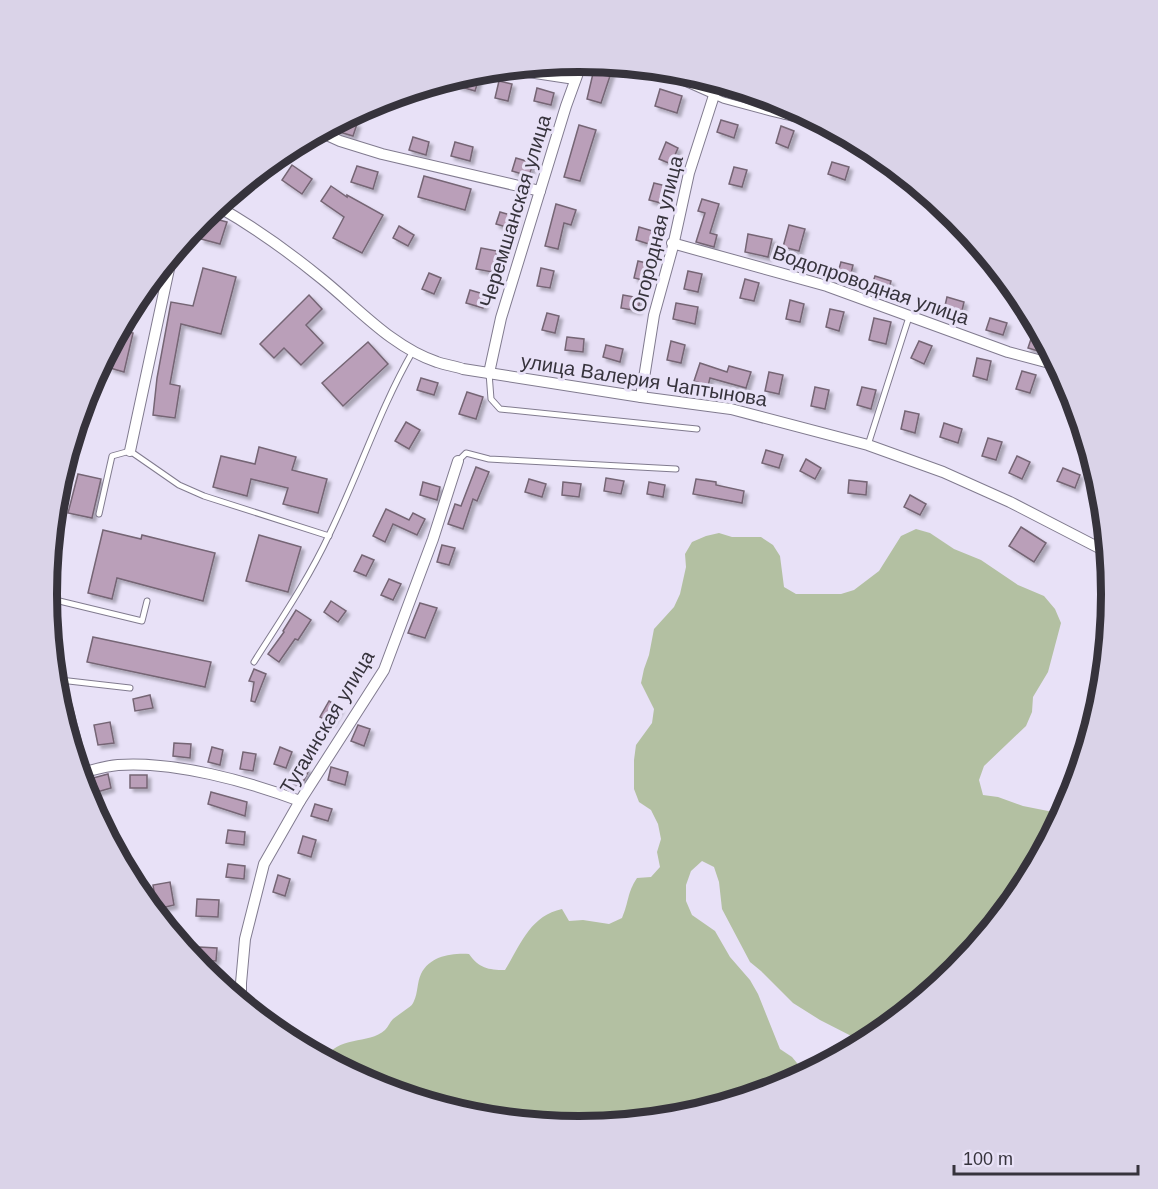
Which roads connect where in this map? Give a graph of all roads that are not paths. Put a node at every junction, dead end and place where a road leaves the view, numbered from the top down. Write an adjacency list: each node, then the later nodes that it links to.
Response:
1 (578, 72): 3 (street, Черемшанская улица)
2 (543, 74): 3 (street)
3 (575, 79): 10 (street, Черемшанская улица)
4 (688, 84): 6 (lane)
5 (716, 91): 6 (street, Огородная улица)
6 (714, 96): 7 (lane); 12 (street, Огородная улица)
7 (784, 116): 8 (lane)
8 (792, 118)
9 (329, 136): 10 (street)
10 (540, 191): 17 (street, Черемшанская улица)
11 (225, 211): 15 (street, улица Валерия Чаптынова)
12 (672, 243): 14 (street, Водопроводная улица); 18 (street, Огородная улица)
13 (168, 273): 21 (street)
14 (909, 315): 16 (street, Водопроводная улица); 20 (lane)
15 (413, 351): 17 (street, улица Валерия Чаптынова); 25 (lane)
16 (1046, 362)
17 (489, 373): 18 (street, улица Валерия Чаптынова); 19 (lane)
18 (641, 397): 20 (street, улица Валерия Чаптынова)
19 (697, 429)
20 (868, 445): 26 (street, улица Валерия Чаптынова)
21 (130, 451): 24 (lane); 25 (lane)
22 (458, 461): 23 (lane); 33 (street, Тугаинская улица)
23 (676, 470)
24 (99, 513)
25 (329, 536): 29 (lane)
26 (1099, 548)
27 (57, 600): 28 (lane)
28 (147, 601)
29 (254, 662)
30 (64, 681): 31 (lane)
31 (130, 688)
32 (88, 771): 33 (street)
33 (300, 801): 34 (street, Тугаинская улица)
34 (242, 993)

